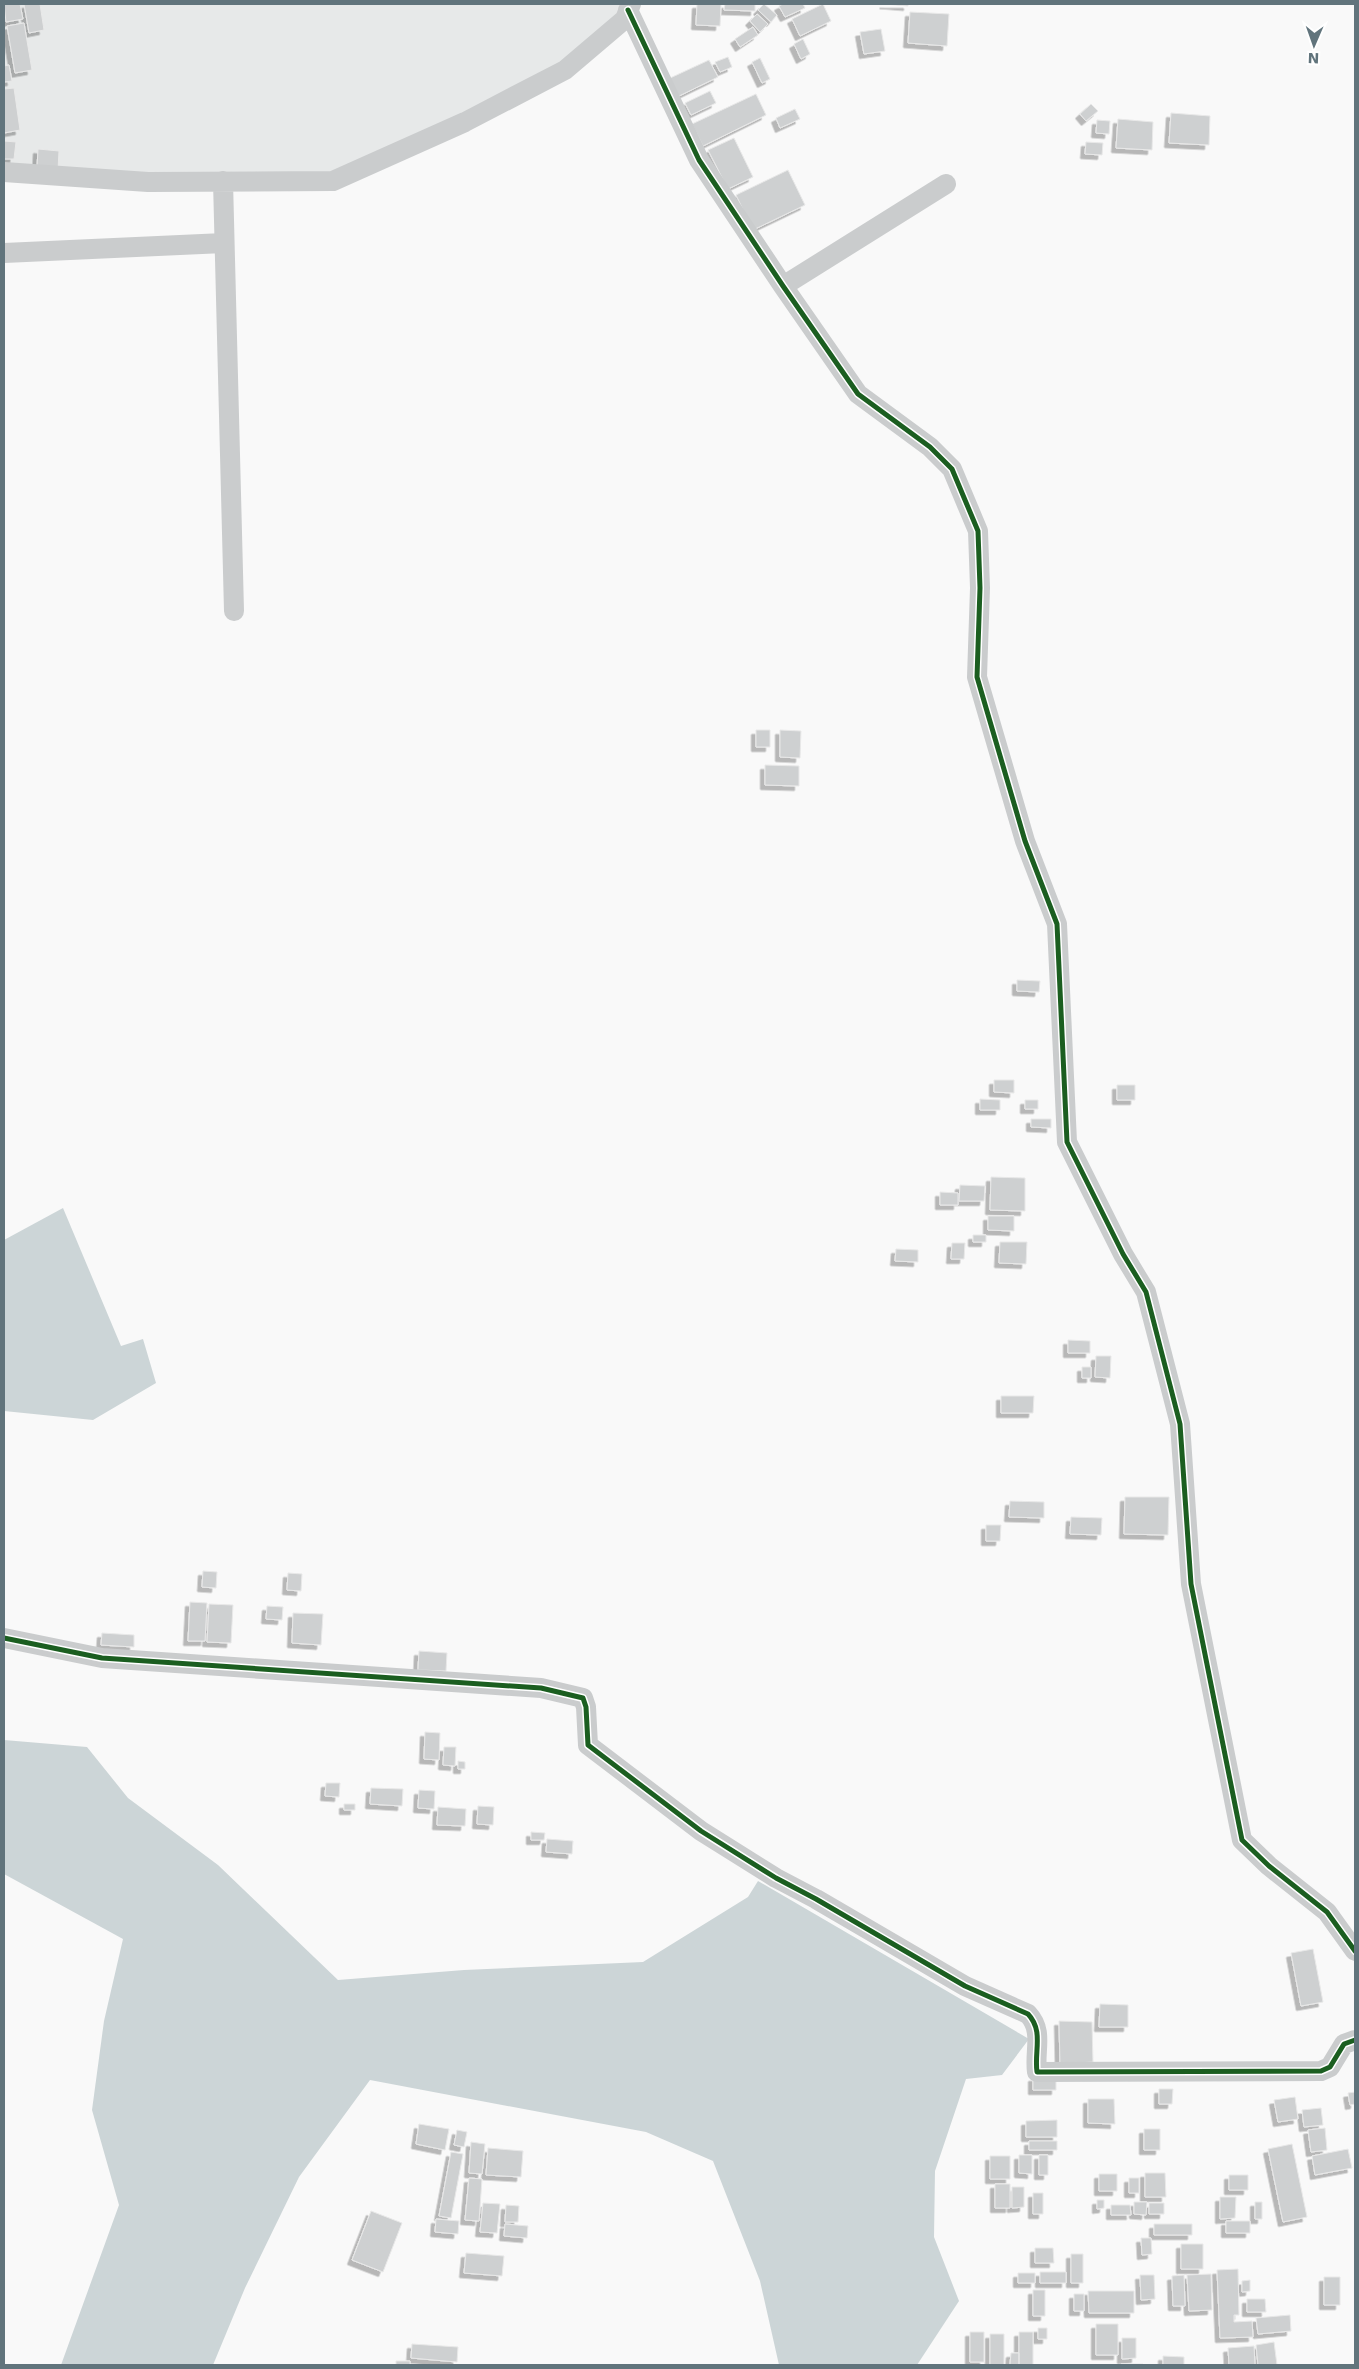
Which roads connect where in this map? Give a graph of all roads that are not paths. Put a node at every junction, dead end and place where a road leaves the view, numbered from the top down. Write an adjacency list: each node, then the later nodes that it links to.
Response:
1 (629, 7): 3 (street); 7 (street)
2 (4, 172): 3 (street)
3 (223, 181): 5 (street)
4 (946, 184): 7 (street)
5 (224, 243): 6 (street); 8 (street)
6 (4, 253)
7 (782, 286): 10 (street)
8 (234, 611)
9 (4, 1638): 11 (street)
10 (1355, 1952)
11 (1355, 2040)

